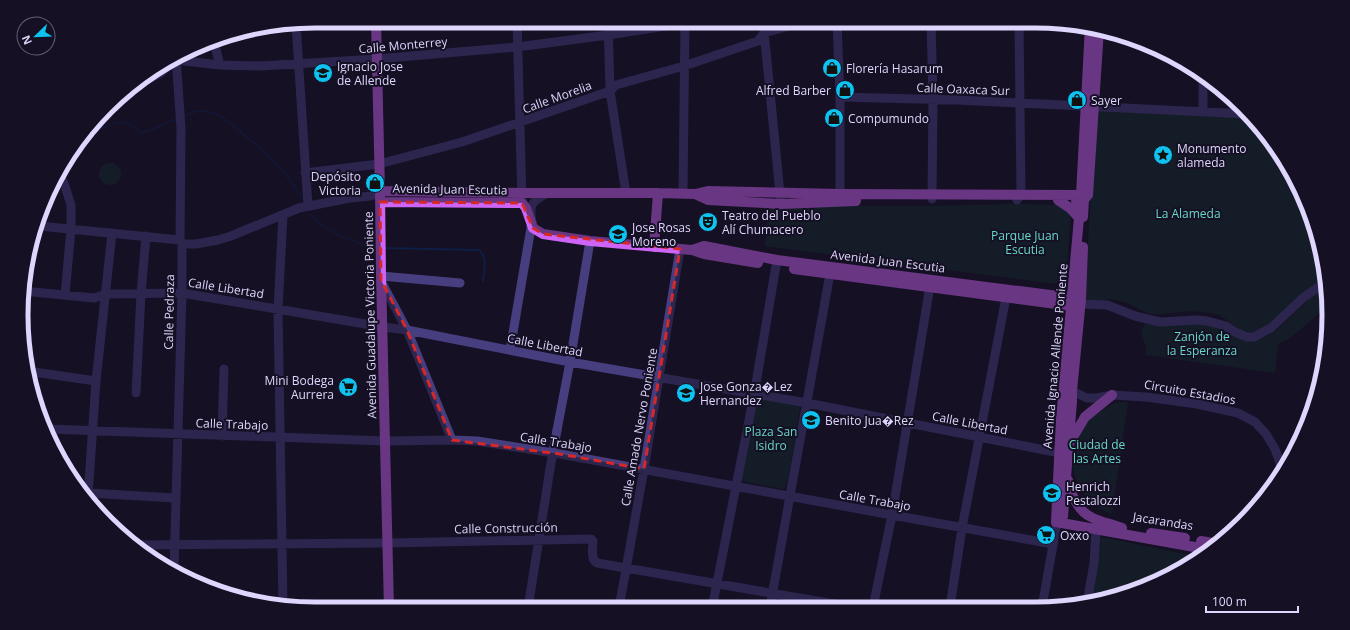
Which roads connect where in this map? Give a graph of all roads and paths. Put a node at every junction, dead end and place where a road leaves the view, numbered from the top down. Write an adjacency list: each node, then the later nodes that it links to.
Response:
1 (376, 28): 18 (main road, Avenida Guadalupe Victoria Poniente)
2 (517, 28): 17 (street)
3 (608, 28): 14 (street)
4 (649, 28): 14 (street, Calle Monterrey)
5 (685, 28): 23 (street)
6 (764, 28): 12 (street)
7 (782, 28): 12 (street, Calle Morelia)
8 (837, 28): 26 (street)
9 (930, 28): 27 (street)
10 (1019, 28): 28 (street)
11 (296, 29): 20 (street)
12 (764, 33): 23 (street, Calle Morelia); 41 (street)
13 (1090, 34): 29 (main road, Avenida Ignacio Allende Poniente)
14 (608, 35): 17 (street, Calle Monterrey); 25 (street)
15 (1098, 36): 29 (main road, Avenida Ignacio Allende Poniente)
16 (215, 46): 22 (street)
17 (517, 47): 18 (street, Calle Monterrey); 32 (street)
18 (377, 59): 20 (street, Calle Monterrey); 33 (main road, Avenida Guadalupe Victoria Poniente)
19 (183, 60): 22 (street, Calle Monterrey)
20 (297, 64): 22 (street, Calle Monterrey); 34 (street)
21 (174, 65): 61 (street, Calle Pedraza)
22 (220, 65)
23 (684, 66): 25 (street, Calle Morelia); 40 (street)
24 (1203, 82): 30 (street)
25 (610, 91): 32 (street, Calle Morelia); 38 (street)
26 (840, 97): 27 (street, Calle Oaxaca Sur); 48 (street)
27 (933, 99): 28 (street, Calle Oaxaca Sur); 44 (street)
28 (1021, 103): 29 (street, Calle Oaxaca Sur); 45 (street)
29 (1090, 107): 30 (street, Calle Oaxaca Sur); 46 (main road, Avenida Ignacio Allende Poniente)
30 (1203, 111): 31 (street, Calle Oaxaca Sur)
31 (1239, 113)
32 (519, 123): 33 (street, Calle Morelia); 47 (street)
33 (379, 164): 34 (street, Calle Morelia); 36 (main road, Avenida Guadalupe Victoria Poniente)
34 (306, 176): 50 (street)
35 (62, 180): 57 (street)
36 (380, 191): 43 (street, Avenida Juan Escutia); 47 (main road, Avenida Juan Escutia); 51 (main road, Avenida Guadalupe Victoria Poniente)
37 (547, 193): 38 (main road, Avenida Juan Escutia); 47 (main road, Avenida Juan Escutia); 55 (street)
38 (626, 193): 39 (main road, Avenida Juan Escutia)
39 (658, 193): 40 (main road, Avenida Juan Escutia); 62 (main road)
40 (683, 193): 42 (main road, Avenida Juan Escutia)
41 (780, 193): 42 (main road, Avenida Juan Escutia); 48 (main road, Avenida Juan Escutia); 52 (street)
42 (695, 194): 52 (main road, Avenida Juan Escutia)
43 (371, 196): 50 (street); 51 (street, Avenida Juan Escutia)
44 (932, 196): 45 (main road, Avenida Juan Escutia); 48 (main road, Avenida Juan Escutia)
45 (1019, 197): 46 (main road, Avenida Juan Escutia); 49 (main road, Avenida Juan Escutia)
46 (1082, 197): 49 (main road, Avenida Juan Escutia); 54 (main road, Avenida Ignacio Allende Poniente); 78 (main road, Avenida Ignacio Allende Poniente)
47 (522, 198): 51 (main road, Avenida Juan Escutia); 55 (main road, Avenida Juan Escutia)
48 (840, 198): 52 (main road, Avenida Juan Escutia)
49 (1058, 200): 54 (main road)
50 (308, 202): 53 (street)
51 (380, 202): 66 (main road, Avenida Guadalupe Victoria Poniente)
52 (781, 204)
53 (283, 215): 61 (street); 79 (street)
54 (1079, 218): 69 (main road, Avenida Ignacio Allende Poniente)
55 (532, 222): 60 (main road, Avenida Juan Escutia); 82 (street)
56 (42, 226): 57 (street)
57 (71, 229): 58 (street); 76 (street)
58 (112, 233): 59 (street); 73 (street)
59 (146, 236): 61 (street); 74 (street)
60 (590, 241): 62 (main road, Avenida Juan Escutia); 83 (street)
61 (181, 242): 72 (street, Calle Pedraza)
62 (654, 247): 63 (main road, Avenida Juan Escutia)
63 (680, 249): 64 (main road, Avenida Juan Escutia); 86 (street, Calle Amado Nervo Poniente)
64 (777, 263): 65 (main road, Avenida Juan Escutia); 90 (street)
65 (831, 271): 68 (main road, Avenida Juan Escutia); 92 (street)
66 (381, 278): 67 (street); 80 (main road, Avenida Guadalupe Victoria Poniente); 81 (street)
67 (460, 283)
68 (931, 283): 75 (main road, Avenida Juan Escutia); 93 (street)
69 (1072, 286): 77 (main road); 78 (main road, Avenida Ignacio Allende Poniente)
70 (1320, 286): 78 (street)
71 (29, 292): 76 (street, Calle Libertad)
72 (182, 293): 74 (street, Calle Libertad); 79 (street, Calle Libertad); 96 (street, Calle Pedraza)
73 (106, 294): 74 (street, Calle Libertad); 76 (street, Calle Libertad); 87 (street)
74 (141, 294): 89 (street)
75 (1007, 294): 77 (main road, Avenida Juan Escutia); 78 (main road, Avenida Juan Escutia); 98 (street)
76 (65, 295)
77 (1061, 296): 78 (main road, Avenida Juan Escutia)
78 (1076, 302): 88 (main road, Avenida Ignacio Allende Poniente); 103 (main road, Avenida Ignacio Allende Poniente)
79 (278, 309): 80 (street, Calle Libertad); 99 (street)
80 (383, 327): 81 (street, Calle Libertad); 101 (main road, Avenida Guadalupe Victoria Poniente)
81 (407, 330): 82 (street, Calle Libertad); 100 (street)
82 (510, 350): 83 (street, Calle Libertad)
83 (570, 362): 86 (street, Calle Libertad); 116 (street, bridge)
84 (224, 369): 97 (street)
85 (34, 372): 87 (street)
86 (659, 378): 90 (street, Calle Libertad); 106 (street, Calle Amado Nervo Poniente)
87 (96, 381): 95 (street)
88 (1072, 391): 91 (street, Circuito Estadios); 102 (main road, Avenida Ignacio Allende Poniente)
89 (136, 393)
90 (754, 395): 92 (street, Calle Libertad); 107 (street)
91 (1112, 395): 102 (main road); 105 (street, Circuito Estadios)
92 (807, 403): 93 (street, Calle Libertad); 109 (street)
93 (907, 424): 98 (street, Calle Libertad); 111 (street)
94 (52, 429): 95 (street, Calle Trabajo)
95 (92, 430): 96 (street, Calle Trabajo); 108 (street)
96 (177, 434): 97 (street, Calle Trabajo); 110 (street, Calle Pedraza)
97 (222, 436): 99 (street, Calle Trabajo)
98 (979, 437): 103 (street, Calle Libertad); 113 (street)
99 (281, 438): 101 (street, Calle Trabajo); 117 (street)
100 (452, 440): 101 (street, Calle Trabajo); 106 (street, Calle Trabajo)
101 (385, 441): 118 (main road, Avenida Guadalupe Victoria Poniente)
102 (1068, 446): 104 (main road, Avenida Ignacio Allende Poniente)
103 (1060, 453): 112 (main road, Avenida Ignacio Allende Poniente)
104 (1066, 464): 112 (main road, Avenida Ignacio Allende Poniente); 114 (main road)
105 (1280, 464)
106 (644, 469): 107 (street, Calle Trabajo); 125 (street, Calle Amado Nervo Poniente)
107 (736, 486): 109 (street, Calle Trabajo); 126 (street)
108 (87, 491): 110 (street)
109 (790, 496): 111 (street, Calle Trabajo); 127 (street)
110 (175, 498): 122 (street, Calle Pedraza)
111 (892, 515): 113 (street, Calle Trabajo); 136 (street)
112 (1058, 521): 114 (main road, Jacarandas); 115 (main road, Jacarandas); 120 (street, Avenida Ignacio Allende Poniente)
113 (962, 528): 120 (street, Calle Trabajo); 137 (street)
114 (1122, 528): 119 (main road, Jacarandas)
115 (1096, 530): 123 (main road, Jacarandas); 128 (street)
116 (538, 540): 118 (street, Calle Construcción); 125 (street, Calle Construcción); 131 (street)
117 (282, 543): 118 (street, Calle Construcción); 122 (street, Calle Construcción); 129 (street)
118 (388, 543): 130 (main road, Avenida Guadalupe Victoria Poniente)
119 (1210, 543)
120 (1053, 544): 138 (street, Avenida Ignacio Allende Poniente)
121 (143, 545): 122 (street, Calle Construcción)
122 (175, 545): 124 (street, Calle Pedraza)
123 (1202, 548)
124 (174, 565)
125 (626, 568): 126 (street, Calle Construcción); 132 (street, Calle Amado Nervo Poniente)
126 (717, 583): 127 (street, Calle Construcción); 133 (street)
127 (773, 593): 134 (street); 135 (street, Calle Construcción)
128 (1088, 597)
129 (283, 600)
130 (389, 602)
131 (529, 602)
132 (620, 602)
133 (713, 602)
134 (771, 602)
135 (824, 602)
136 (874, 602)
137 (951, 602)
138 (1043, 602)

